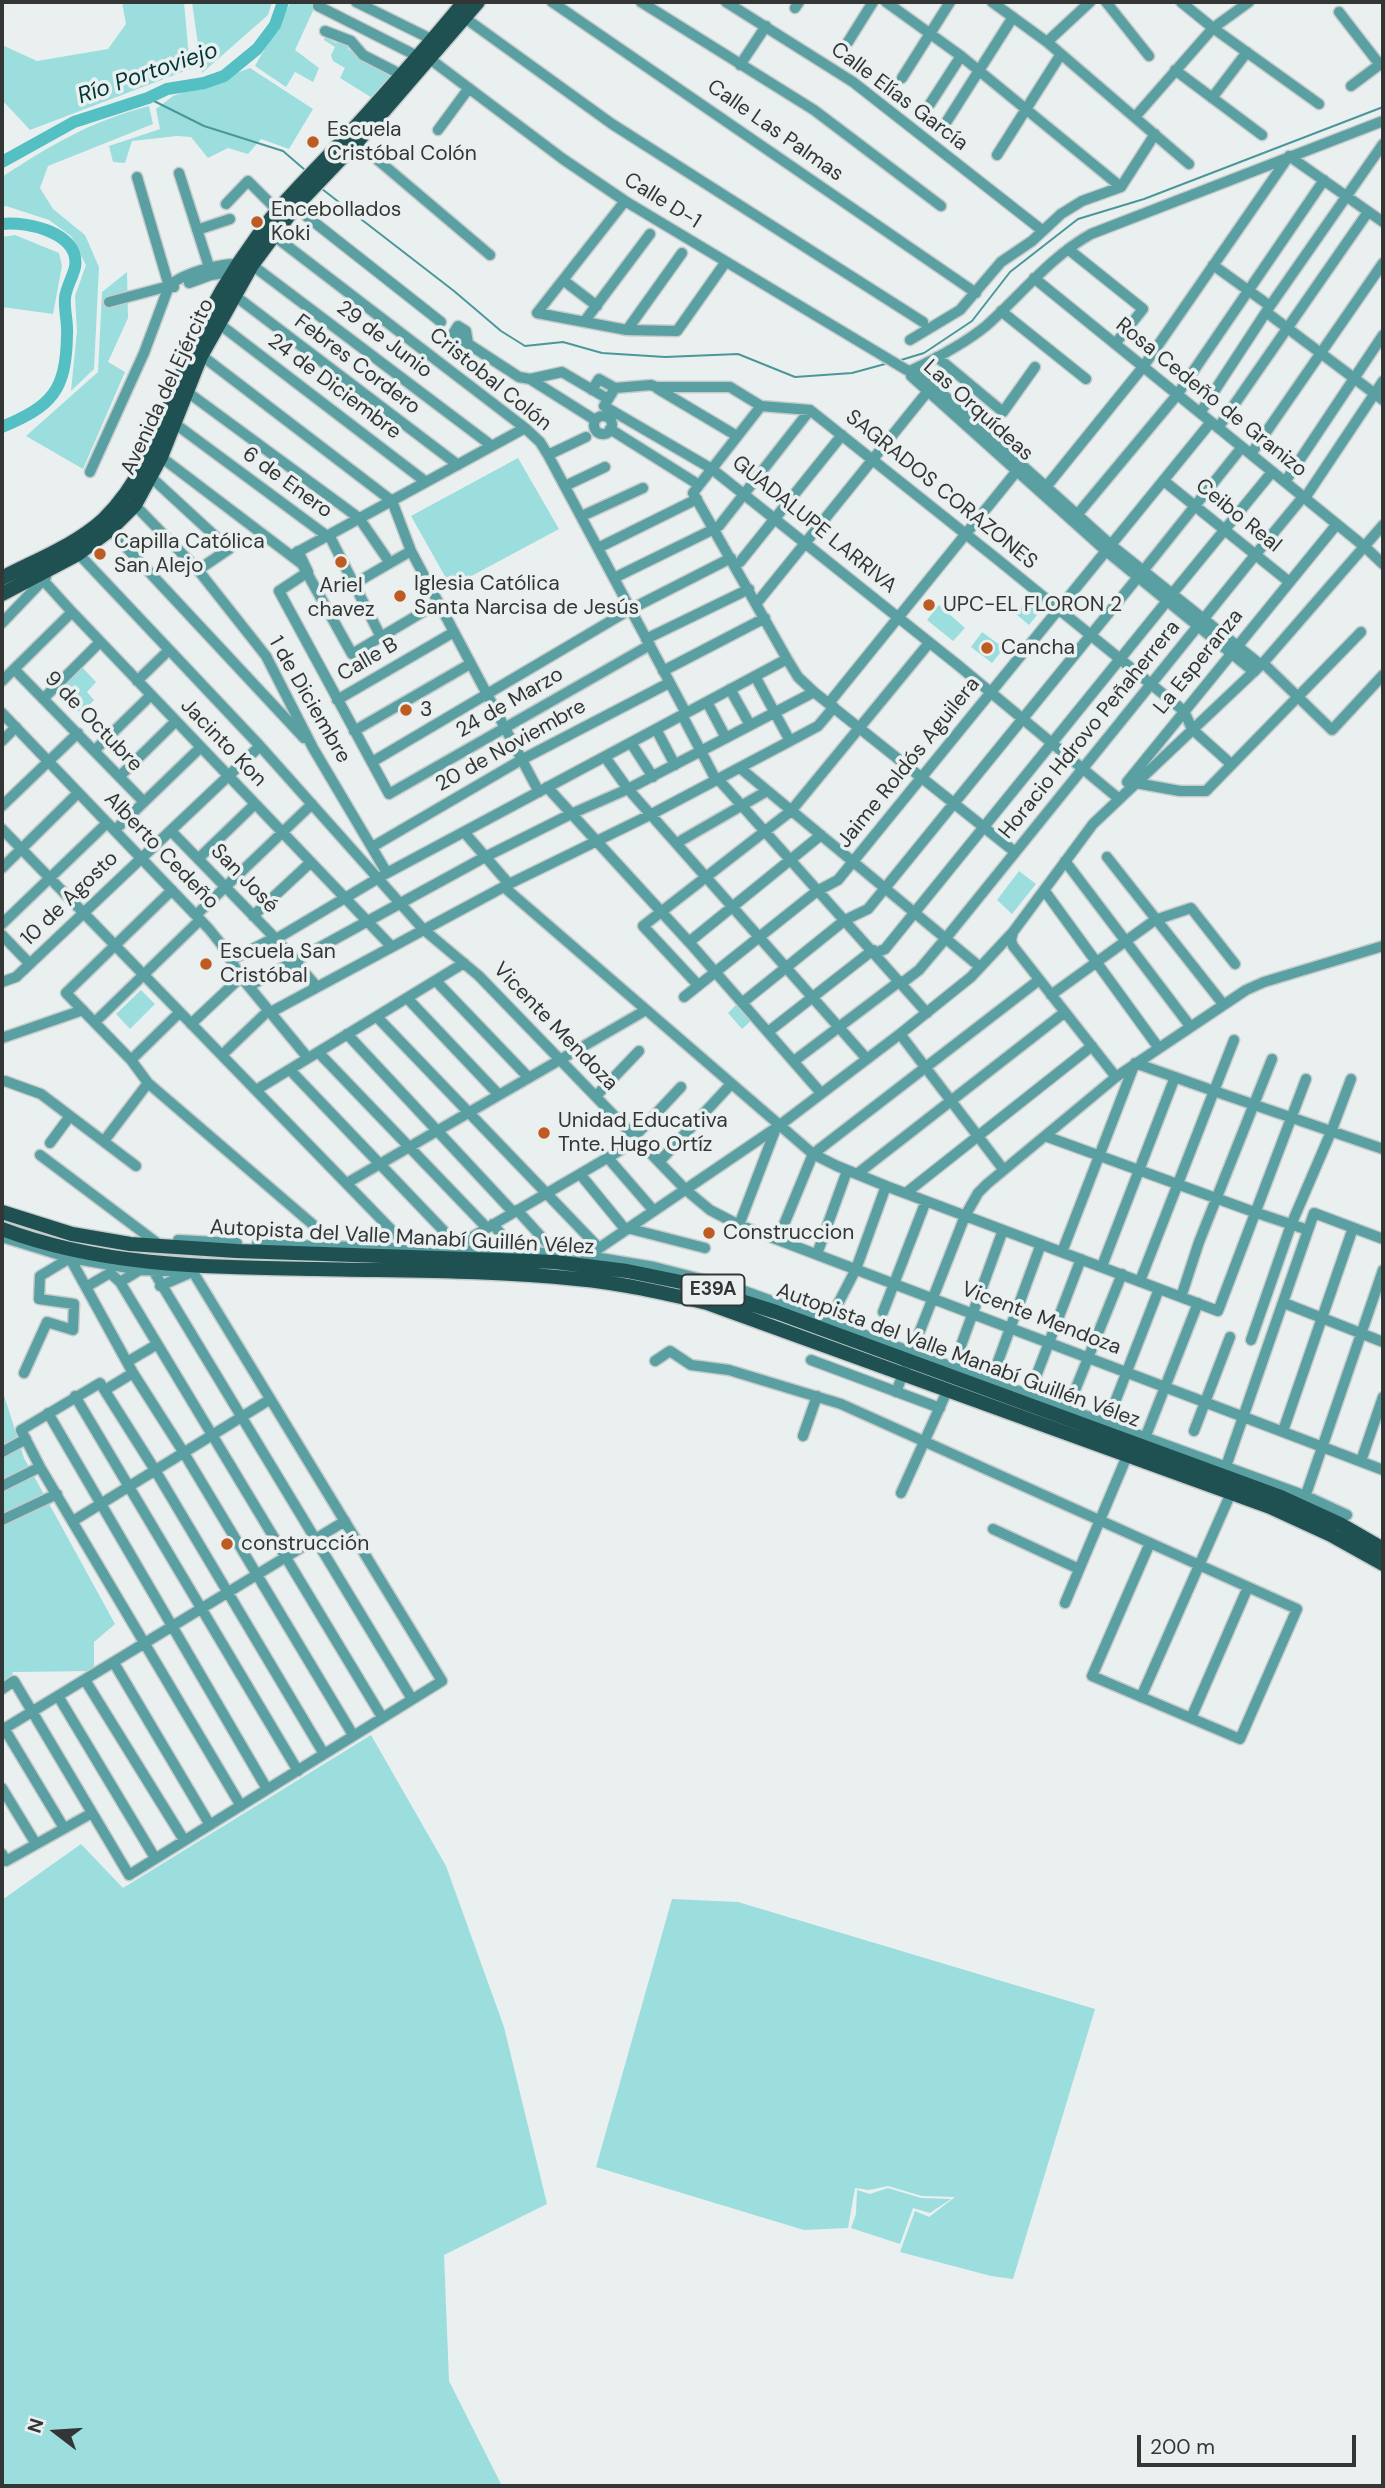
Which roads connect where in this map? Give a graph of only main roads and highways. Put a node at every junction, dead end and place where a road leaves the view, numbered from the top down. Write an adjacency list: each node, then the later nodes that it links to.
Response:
1 (478, 2): 2 (main road, Avenida del Ejército)
2 (459, 7): 3 (main road, Avenida del Ejército)
3 (425, 59): 4 (main road, Avenida del Ejército); 4 (main road, Avenida del Ejército)
4 (352, 139): 5 (main road, Avenida del Ejército); 5 (main road, Avenida del Ejército)
5 (244, 267): 6 (main road, Avenida del Ejército); 6 (main road, Avenida del Ejército)
6 (197, 351): 7 (main road, Avenida del Ejército); 7 (main road, Avenida del Ejército)
7 (170, 420): 8 (main road, Avenida del Ejército); 8 (main road, Avenida del Ejército)
8 (130, 500): 9 (main road, Avenida del Ejército); 9 (main road, Avenida del Ejército)
9 (74, 549): 10 (main road, Avenida del Ejército); 10 (main road, Avenida del Ejército)
10 (40, 572): 11 (main road, Avenida del Ejército); 12 (main road, Avenida del Ejército)
11 (2, 578)
12 (2, 594)
13 (2, 1212): 15 (main road, Autopista del Valle Manabí Guillén Vélez / E39A)
14 (2, 1229): 15 (main road, Autopista del Valle Manabí Guillén Vélez / E39A)
15 (414, 1259): 16 (main road, Autopista del Valle Manabí Guillén Vélez / E39A); 16 (main road, Autopista del Valle Manabí Guillén Vélez / E39A)
16 (908, 1362): 17 (main road, Autopista del Valle Manabí Guillén Vélez / E39A)
17 (950, 1377): 18 (main road, Autopista del Valle Manabí Guillén Vélez / E39A); 19 (main road, Autopista del Valle Manabí Guillén Vélez / E39A)
18 (1383, 1549)
19 (1383, 1564)

